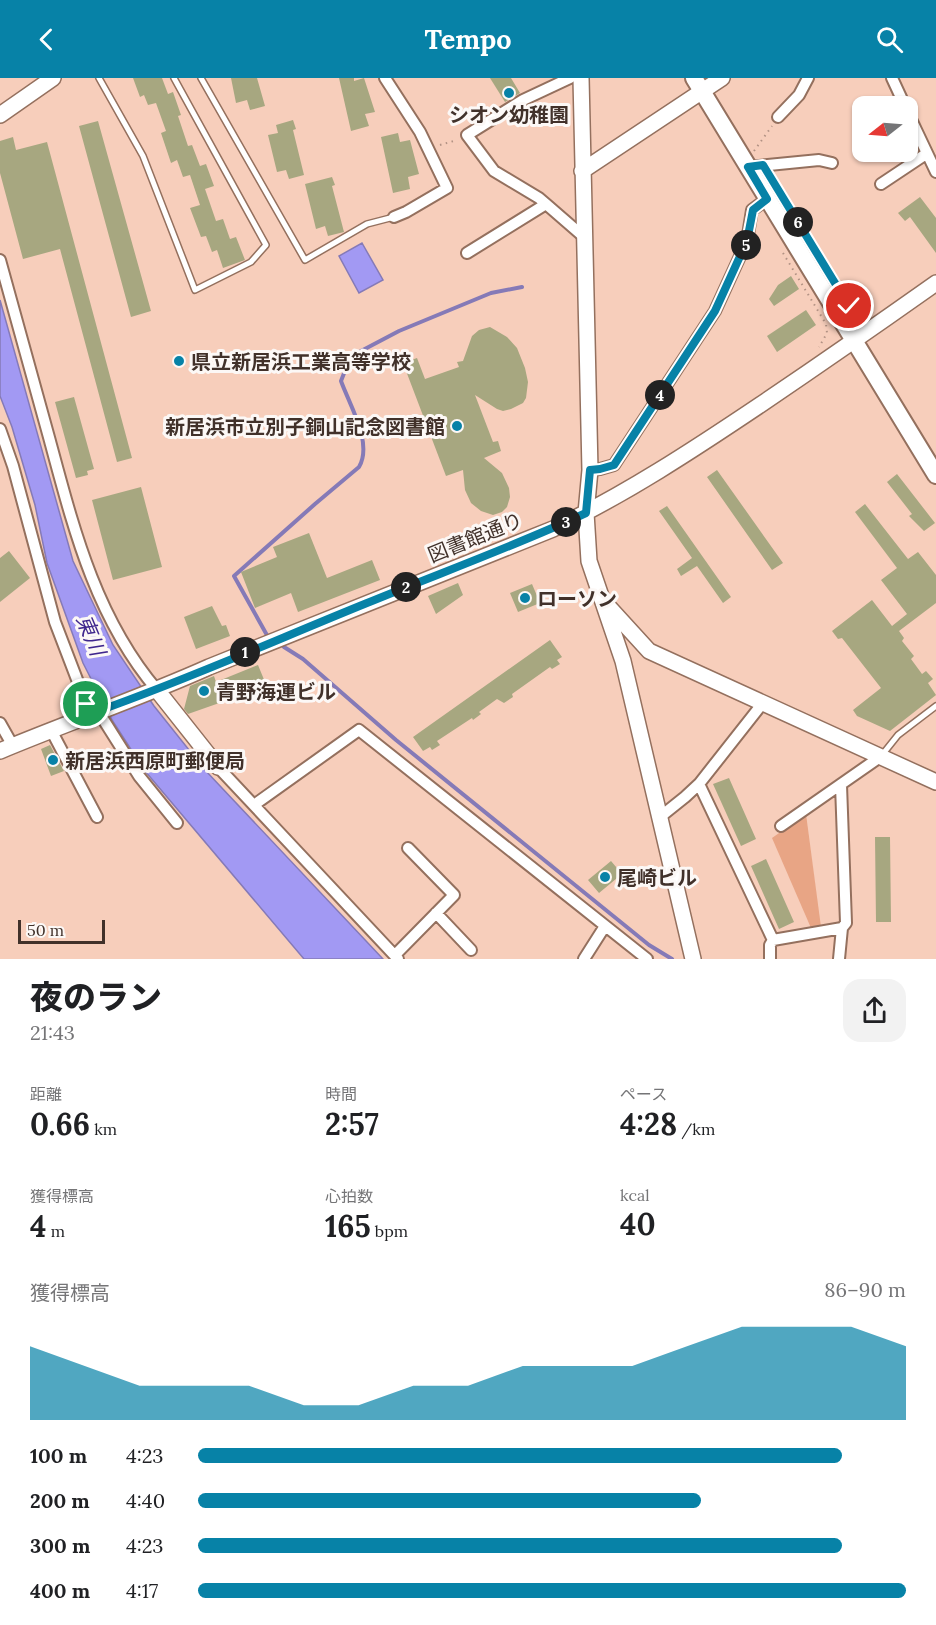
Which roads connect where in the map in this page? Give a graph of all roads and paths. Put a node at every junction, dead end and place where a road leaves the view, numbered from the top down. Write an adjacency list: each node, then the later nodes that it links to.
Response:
1 (99, 78): 2 (lane)
2 (174, 78)
3 (201, 78): 26 (lane)
4 (386, 78): 17 (street)
5 (570, 78): 15 (street)
6 (581, 78): 21 (street)
7 (722, 78): 11 (street)
8 (808, 78): 14 (street)
9 (892, 78): 12 (street)
10 (47, 80): 13 (street)
11 (698, 85): 20 (main road); 21 (street)
12 (900, 96)
13 (0, 115)
14 (778, 117): 20 (path)
15 (468, 135): 17 (path); 25 (street)
16 (918, 136): 18 (street)
17 (427, 149): 26 (street)
18 (926, 154): 22 (street); 23 (street)
19 (832, 163): 20 (street)
20 (755, 166): 24 (main road)
21 (582, 171): 27 (street)
22 (936, 172)
23 (881, 184)
24 (767, 199): 34 (main road); 37 (street)
25 (546, 204): 27 (street); 29 (street)
26 (394, 217)
27 (584, 237): 37 (street)
28 (779, 246): 35 (path)
29 (467, 253)
30 (0, 260): 43 (street)
31 (936, 283): 34 (street, 図書館通り)
32 (849, 306): 33 (path)
33 (876, 309)
34 (854, 342): 38 (main road); 39 (street, 図書館通り)
35 (813, 351)
36 (0, 429): 46 (street)
37 (590, 470): 39 (street)
38 (936, 475)
39 (586, 513): 40 (street); 43 (street, 図書館通り)
40 (603, 600): 41 (street); 42 (street)
41 (649, 651): 42 (street); 44 (street)
42 (623, 661): 57 (street)
43 (157, 690): 46 (street, 図書館通り); 51 (street)
44 (762, 704): 50 (street); 53 (street)
45 (936, 706): 50 (lane)
46 (98, 711): 48 (street); 58 (street)
47 (0, 723): 49 (street)
48 (51, 730): 49 (street); 56 (street)
49 (7, 748)
50 (880, 757): 52 (street); 54 (street)
51 (219, 767): 55 (street)
52 (936, 782)
53 (699, 784): 57 (street); 64 (street)
54 (841, 785): 59 (street); 63 (street)
55 (254, 805): 62 (street); 66 (street)
56 (96, 817)
57 (660, 817): 69 (street)
58 (177, 824)
59 (782, 826)
60 (408, 848): 61 (street)
61 (436, 913): 65 (street); 66 (street)
62 (605, 926): 67 (street); 68 (street)
63 (842, 928): 64 (street); 71 (street)
64 (773, 940): 70 (street)
65 (471, 950)
66 (396, 957)
67 (584, 959)
68 (647, 959)
69 (693, 959)
70 (770, 959)
71 (839, 959)

